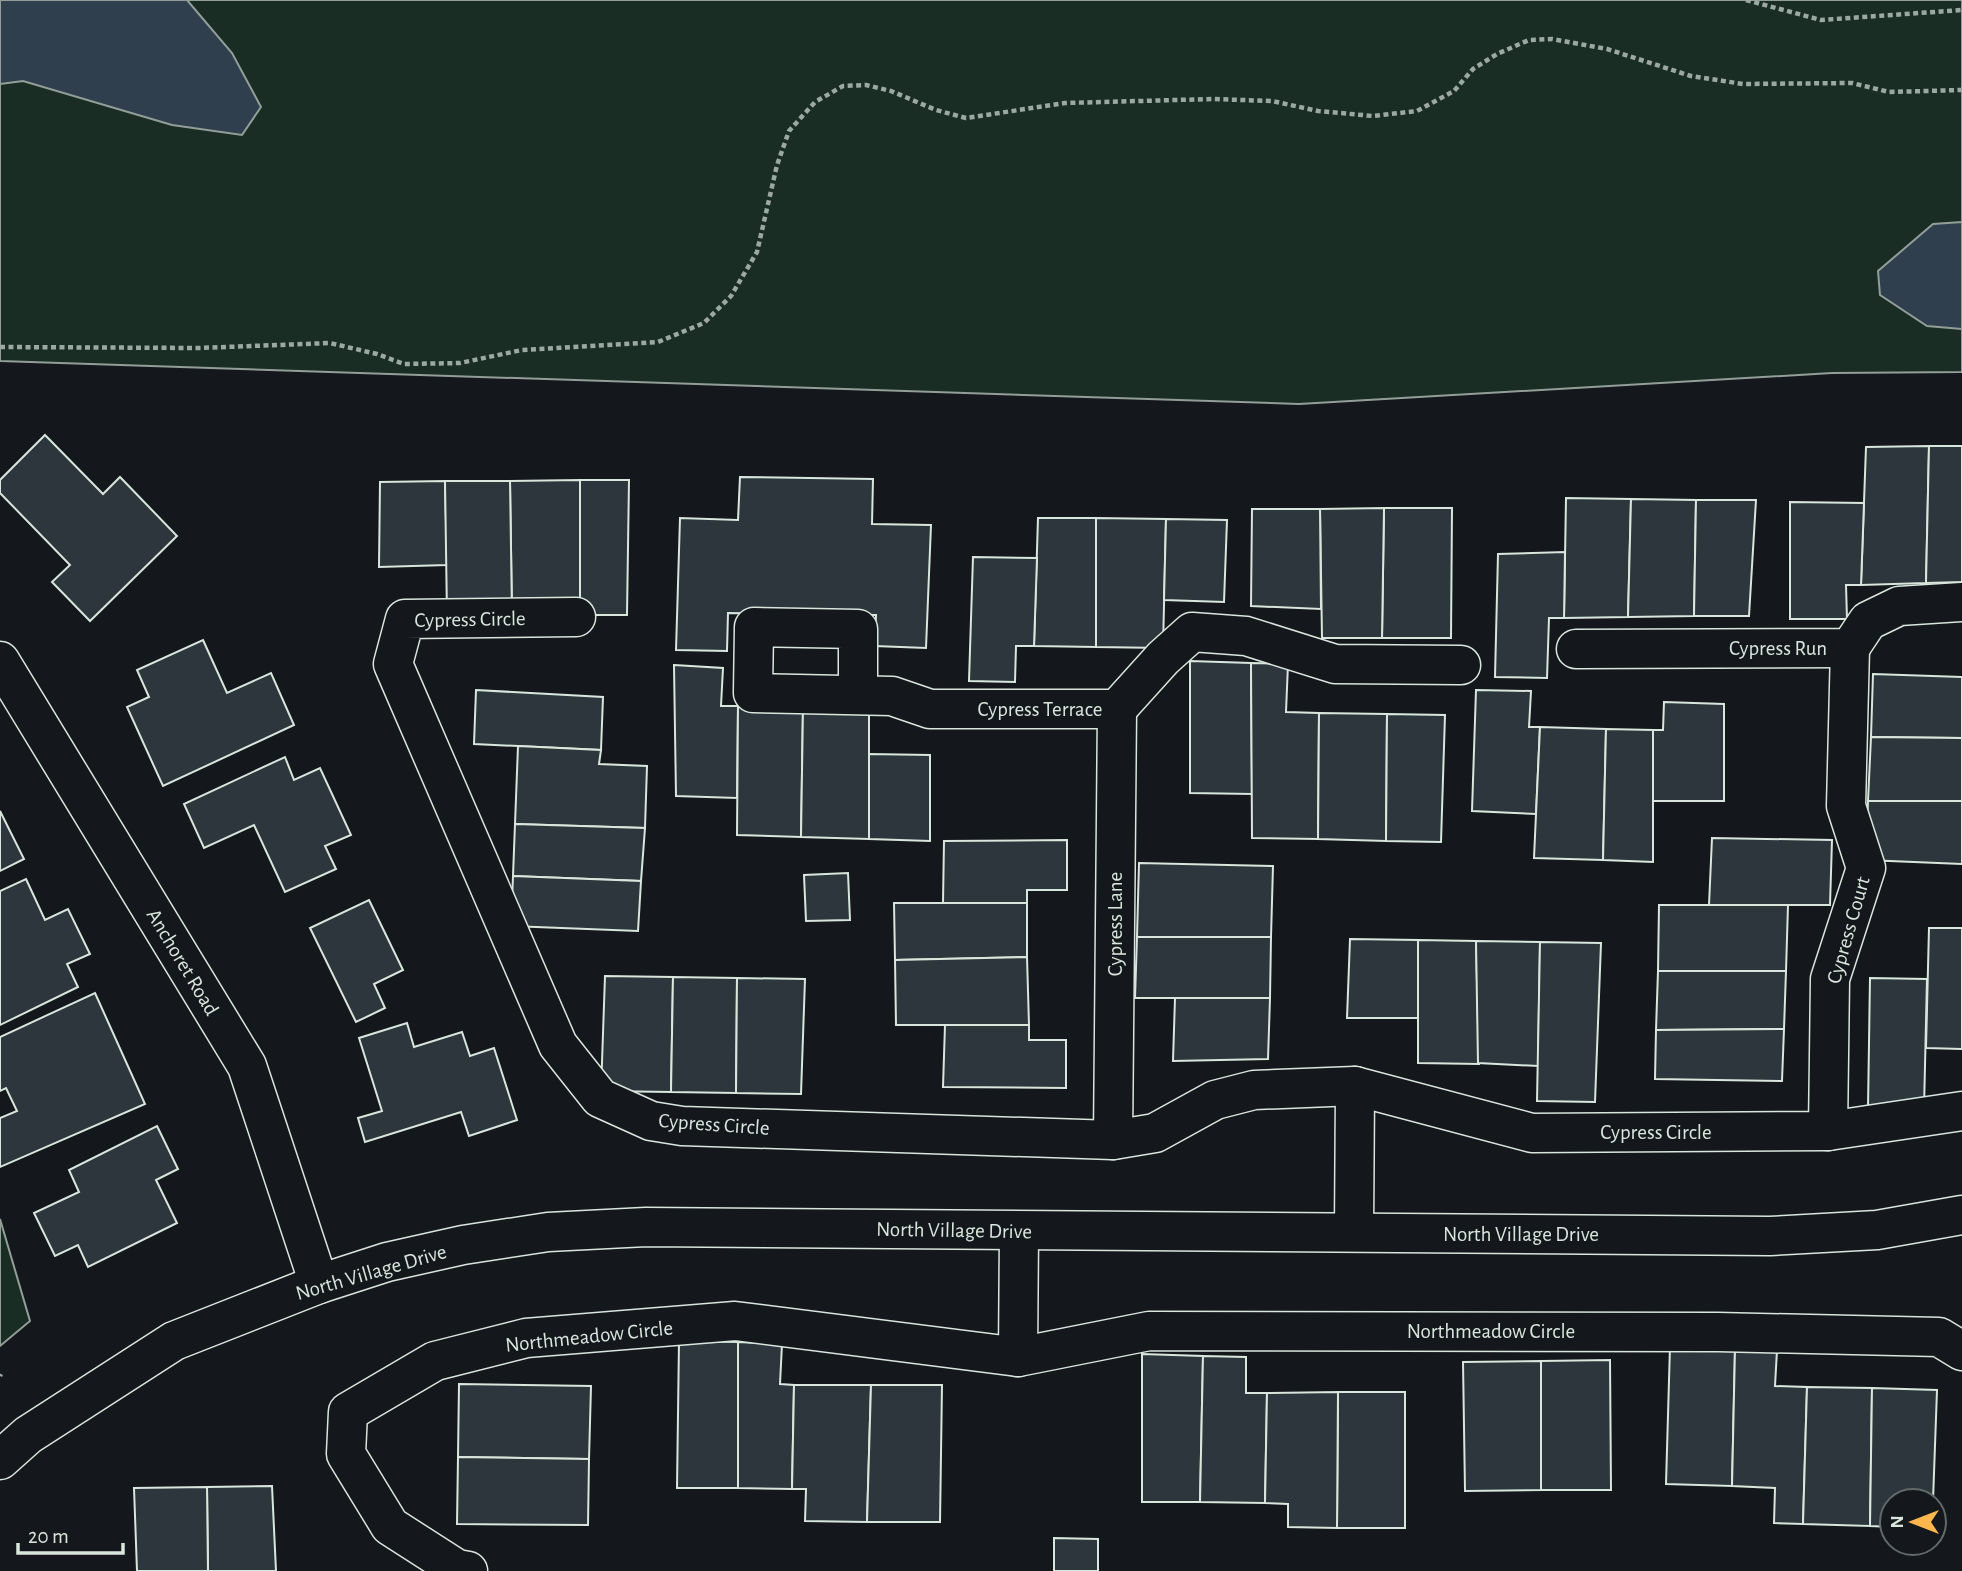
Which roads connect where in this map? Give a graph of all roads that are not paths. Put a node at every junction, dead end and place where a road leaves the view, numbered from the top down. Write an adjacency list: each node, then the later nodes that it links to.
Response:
1 (1962, 603): 3 (street, Cypress Run)
2 (576, 617): 12 (street, Cypress Circle)
3 (1850, 648): 4 (street, Cypress Run); 11 (street, Cypress Court)
4 (1576, 649)
5 (0, 661): 16 (street, Anchoret Road)
6 (1461, 665): 8 (street, Cypress Terrace)
7 (858, 695): 7 (street, Cypress Terrace); 8 (street, Cypress Terrace)
8 (1117, 709): 12 (street, Cypress Lane)
9 (1355, 1086): 11 (street, Cypress Circle); 12 (street, Cypress Circle); 15 (street)
10 (1962, 1111): 11 (street, Cypress Circle)
11 (1828, 1131)
12 (1113, 1140)
13 (1962, 1215): 15 (street, North Village Drive)
14 (1019, 1231): 15 (street, North Village Drive); 16 (street, North Village Drive); 18 (street)
15 (1354, 1232)
16 (319, 1284): 19 (street, North Village Drive)
17 (1962, 1350): 18 (street, Northmeadow Circle)
18 (1018, 1357): 20 (street, Northmeadow Circle)
19 (0, 1460)
20 (468, 1571)

